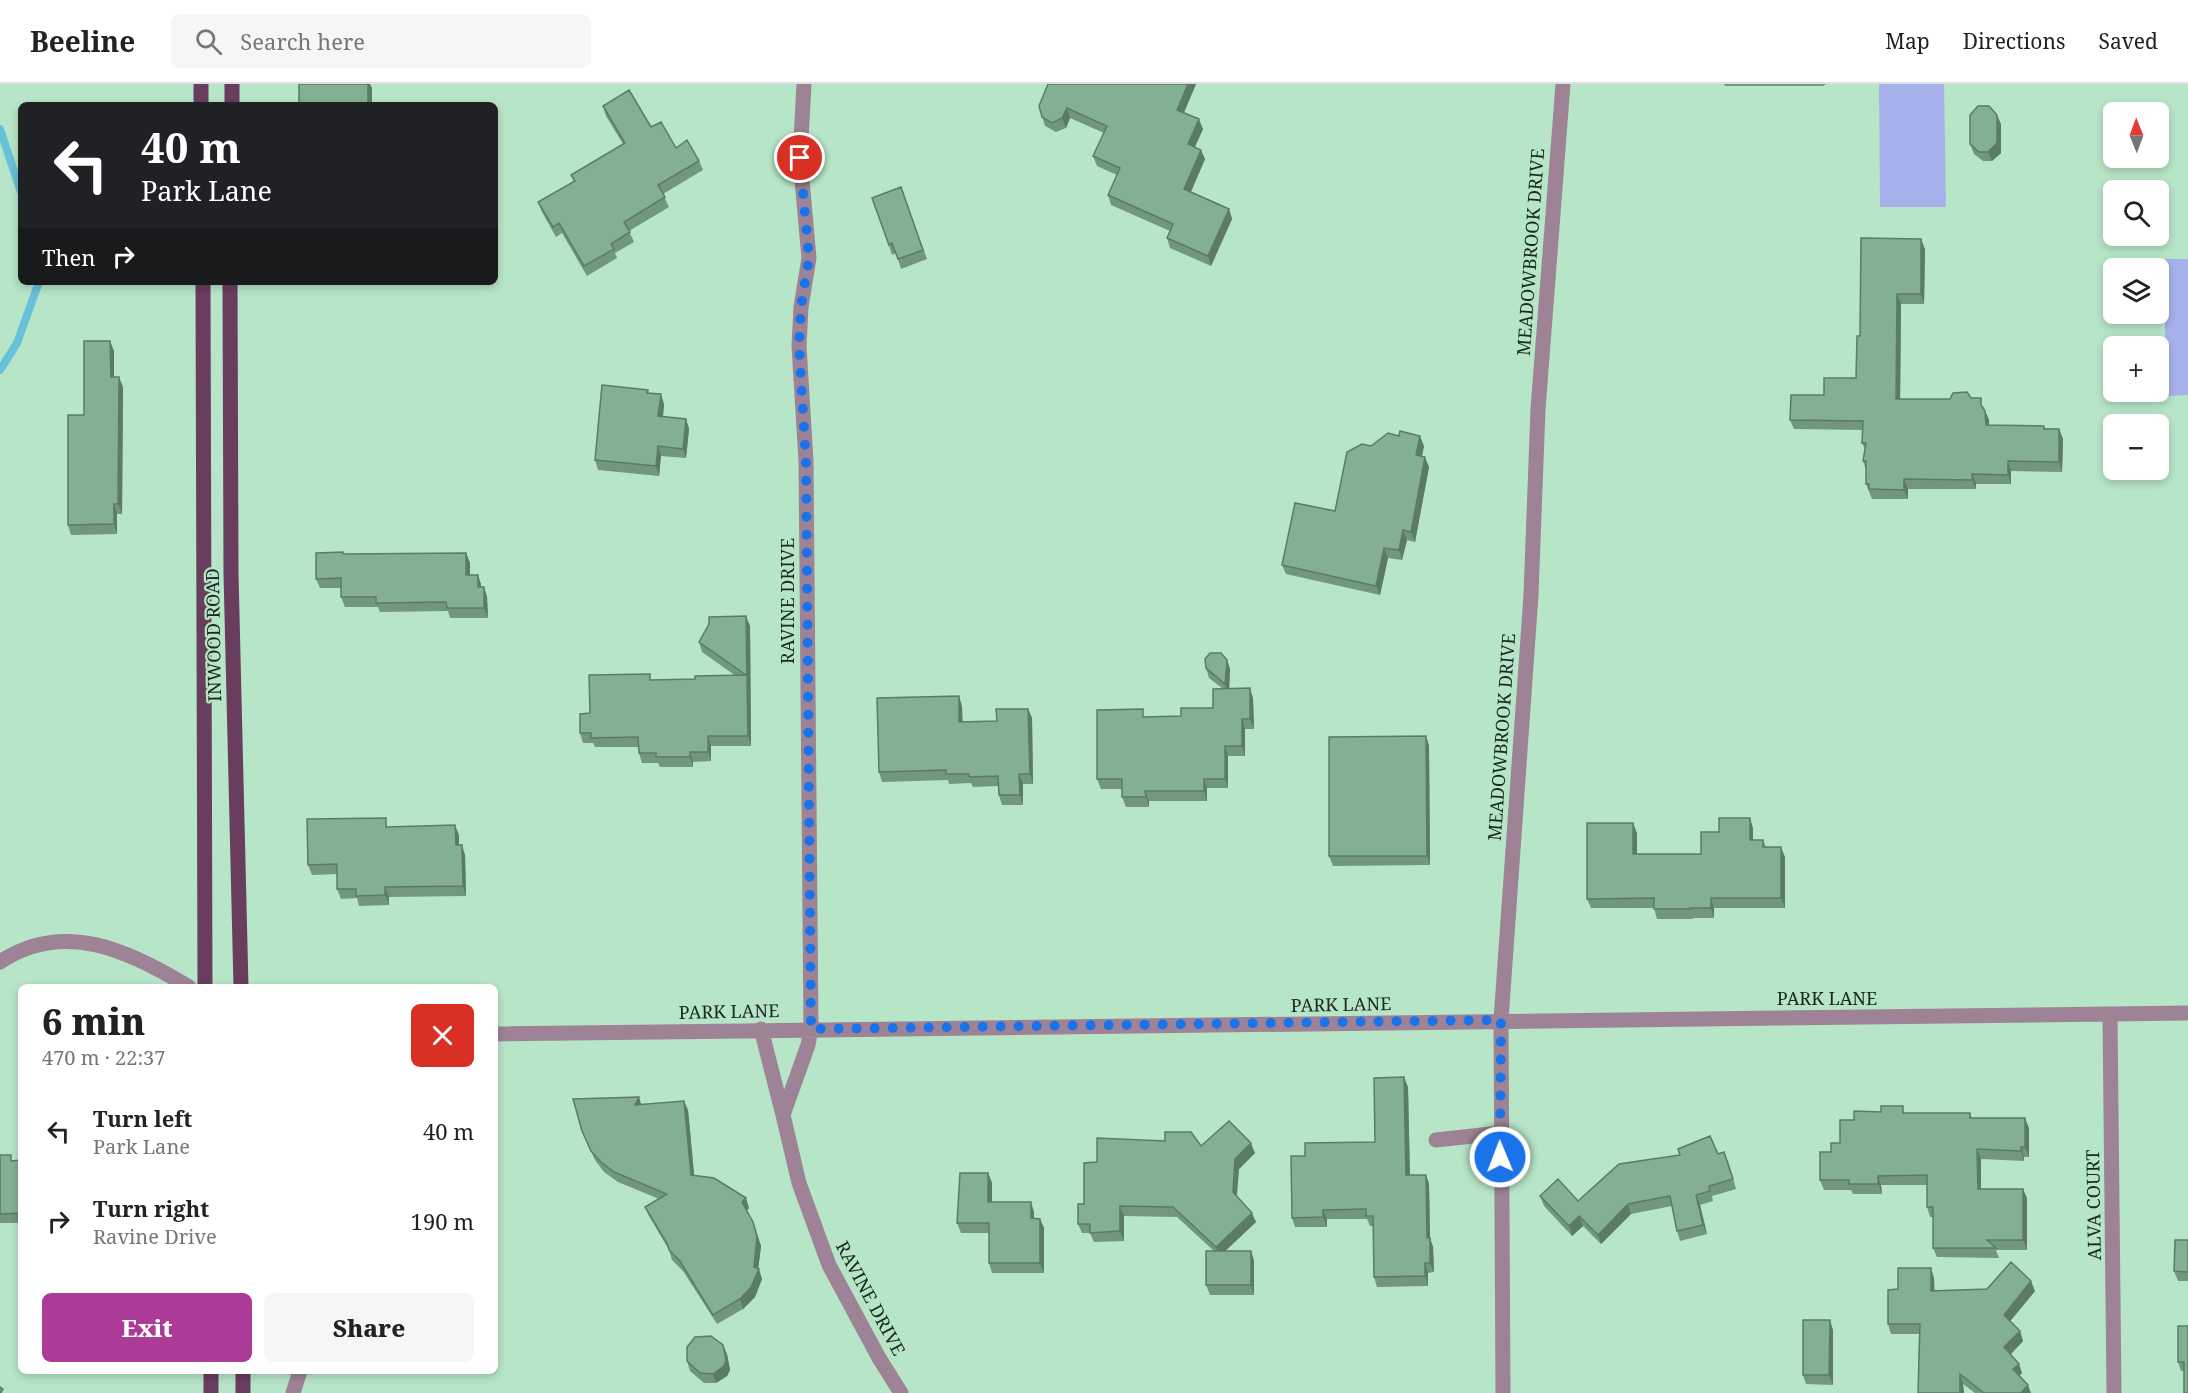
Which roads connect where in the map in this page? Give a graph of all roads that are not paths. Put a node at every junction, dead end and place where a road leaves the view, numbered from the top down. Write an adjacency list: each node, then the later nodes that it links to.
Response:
1 (201, 84): 5 (main road)
2 (232, 84): 6 (main road)
3 (804, 84): 19 (street, RAVINE DRIVE)
4 (1563, 84): 17 (street, MEADOWBROOK DRIVE)
5 (201, 102)
6 (232, 102)
7 (203, 286): 8 (main road); 10 (main road, INWOOD ROAD)
8 (230, 286): 9 (main road, INWOOD ROAD)
9 (231, 573): 10 (main road); 14 (main road, INWOOD ROAD)
10 (204, 575): 13 (main road, INWOOD ROAD)
11 (0, 962): 12 (street)
12 (183, 984)
13 (205, 984)
14 (241, 984)
15 (2188, 1013): 16 (street, PARK LANE)
16 (2110, 1016): 17 (street, PARK LANE); 32 (street, ALVA COURT)
17 (1501, 1020): 19 (street, PARK LANE); 22 (street, MEADOWBROOK DRIVE)
18 (761, 1029): 19 (street, PARK LANE); 20 (street, PARK LANE); 21 (street, RAVINE DRIVE)
19 (811, 1029): 21 (street, RAVINE DRIVE)
20 (498, 1034)
21 (783, 1115): 30 (street, RAVINE DRIVE)
22 (1500, 1133): 23 (street); 31 (street, MEADOWBROOK DRIVE)
23 (1436, 1140)
24 (211, 1374): 27 (main road)
25 (243, 1374): 28 (main road)
26 (299, 1374): 29 (street)
27 (212, 1393)
28 (243, 1393)
29 (293, 1393)
30 (901, 1393)
31 (1503, 1393)
32 (2114, 1393)

